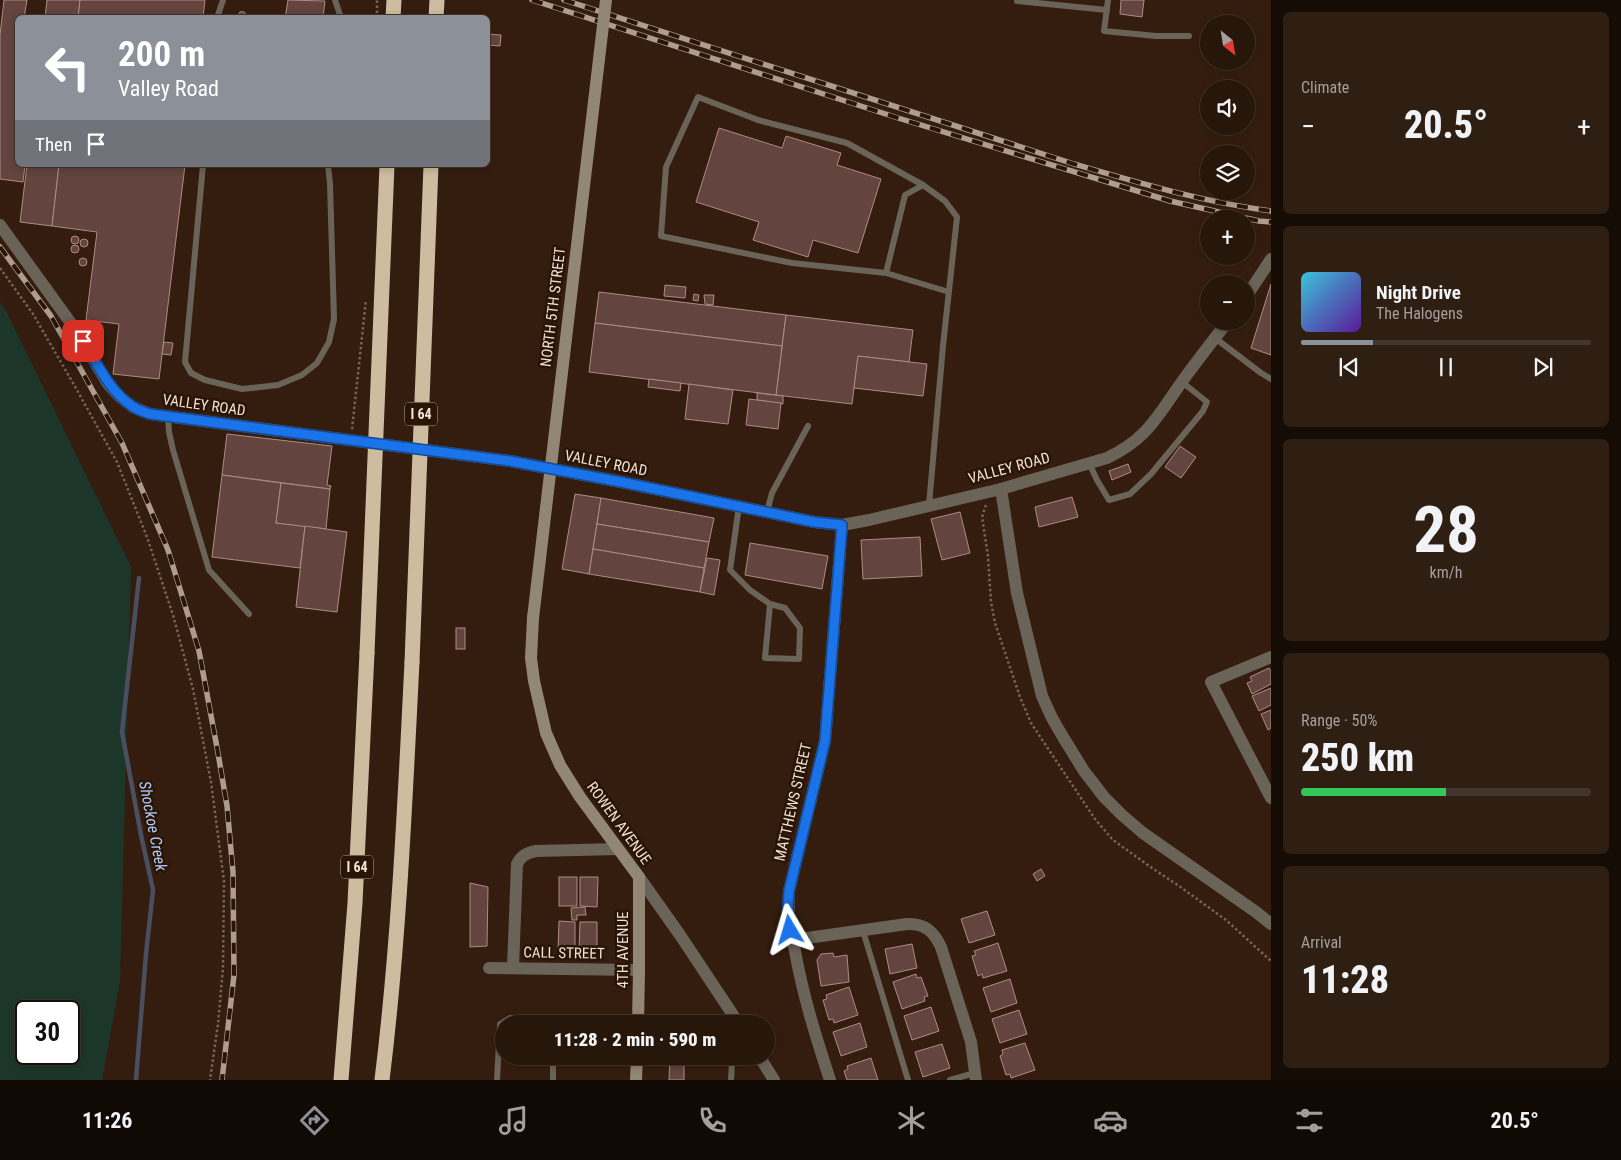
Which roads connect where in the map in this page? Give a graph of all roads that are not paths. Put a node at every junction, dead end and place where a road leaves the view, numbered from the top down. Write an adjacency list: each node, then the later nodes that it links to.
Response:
1 (223, 0): 9 (lane)
2 (335, 0): 10 (lane)
3 (394, 0): 11 (highway)
4 (437, 0): 12 (highway)
5 (606, 0): 38 (main road, NORTH 5TH STREET, bridge)
6 (1108, 0): 8 (lane)
7 (1017, 1): 8 (lane)
8 (1107, 10): 13 (lane)
9 (218, 15)
10 (340, 15)
11 (393, 15)
12 (436, 15)
13 (1189, 36)
14 (203, 167): 15 (lane)
15 (328, 167)
16 (387, 167): 57 (highway, I 64, bridge)
17 (431, 167): 58 (highway, I 64, bridge)
18 (923, 185): 21 (lane); 21 (lane); 23 (lane)
19 (0, 225): 28 (street, VALLEY ROAD)
20 (1271, 260): 22 (street)
21 (886, 273): 23 (lane)
22 (1255, 284)
23 (949, 292): 33 (lane)
24 (1221, 330): 25 (street, VALLEY ROAD)
25 (1215, 338): 26 (lane); 27 (street, VALLEY ROAD)
26 (1271, 379)
27 (1182, 382): 30 (street, VALLEY ROAD); 30 (lane)
28 (168, 417): 32 (street, VALLEY ROAD); 37 (lane)
29 (808, 426): 34 (lane)
30 (1089, 463): 31 (street, VALLEY ROAD)
31 (1001, 489): 33 (street, VALLEY ROAD); 43 (street)
32 (739, 506): 34 (street, VALLEY ROAD); 36 (lane)
33 (929, 506): 35 (street, VALLEY ROAD)
34 (767, 512): 35 (street, VALLEY ROAD)
35 (842, 525): 45 (street, MATTHEWS STREET)
36 (770, 604): 36 (lane)
37 (249, 614)
38 (533, 618): 41 (main road, ROWEN AVENUE)
39 (1271, 657): 40 (street)
40 (1271, 798)
41 (618, 849): 42 (main road, ROWEN AVENUE); 47 (street)
42 (639, 877): 48 (main road, 4TH AVENUE); 50 (street, ROWEN AVENUE)
43 (1271, 924)
44 (863, 930): 45 (street); 56 (street); 65 (lane)
45 (793, 940): 64 (street, MATTHEWS STREET)
46 (489, 968): 47 (street, CALL STREET)
47 (513, 968): 48 (street, CALL STREET)
48 (640, 970): 49 (main road, 4TH AVENUE)
49 (638, 1015)
50 (733, 1015)
51 (498, 1065): 59 (lane)
52 (553, 1065): 60 (lane)
53 (637, 1065): 61 (main road)
54 (732, 1065): 62 (lane)
55 (765, 1065): 63 (street)
56 (975, 1076): 66 (lane)
57 (341, 1080)
58 (382, 1080)
59 (497, 1080)
60 (553, 1080)
61 (636, 1080)
62 (731, 1080)
63 (774, 1080)
64 (830, 1080)
65 (908, 1080)
66 (950, 1080)

